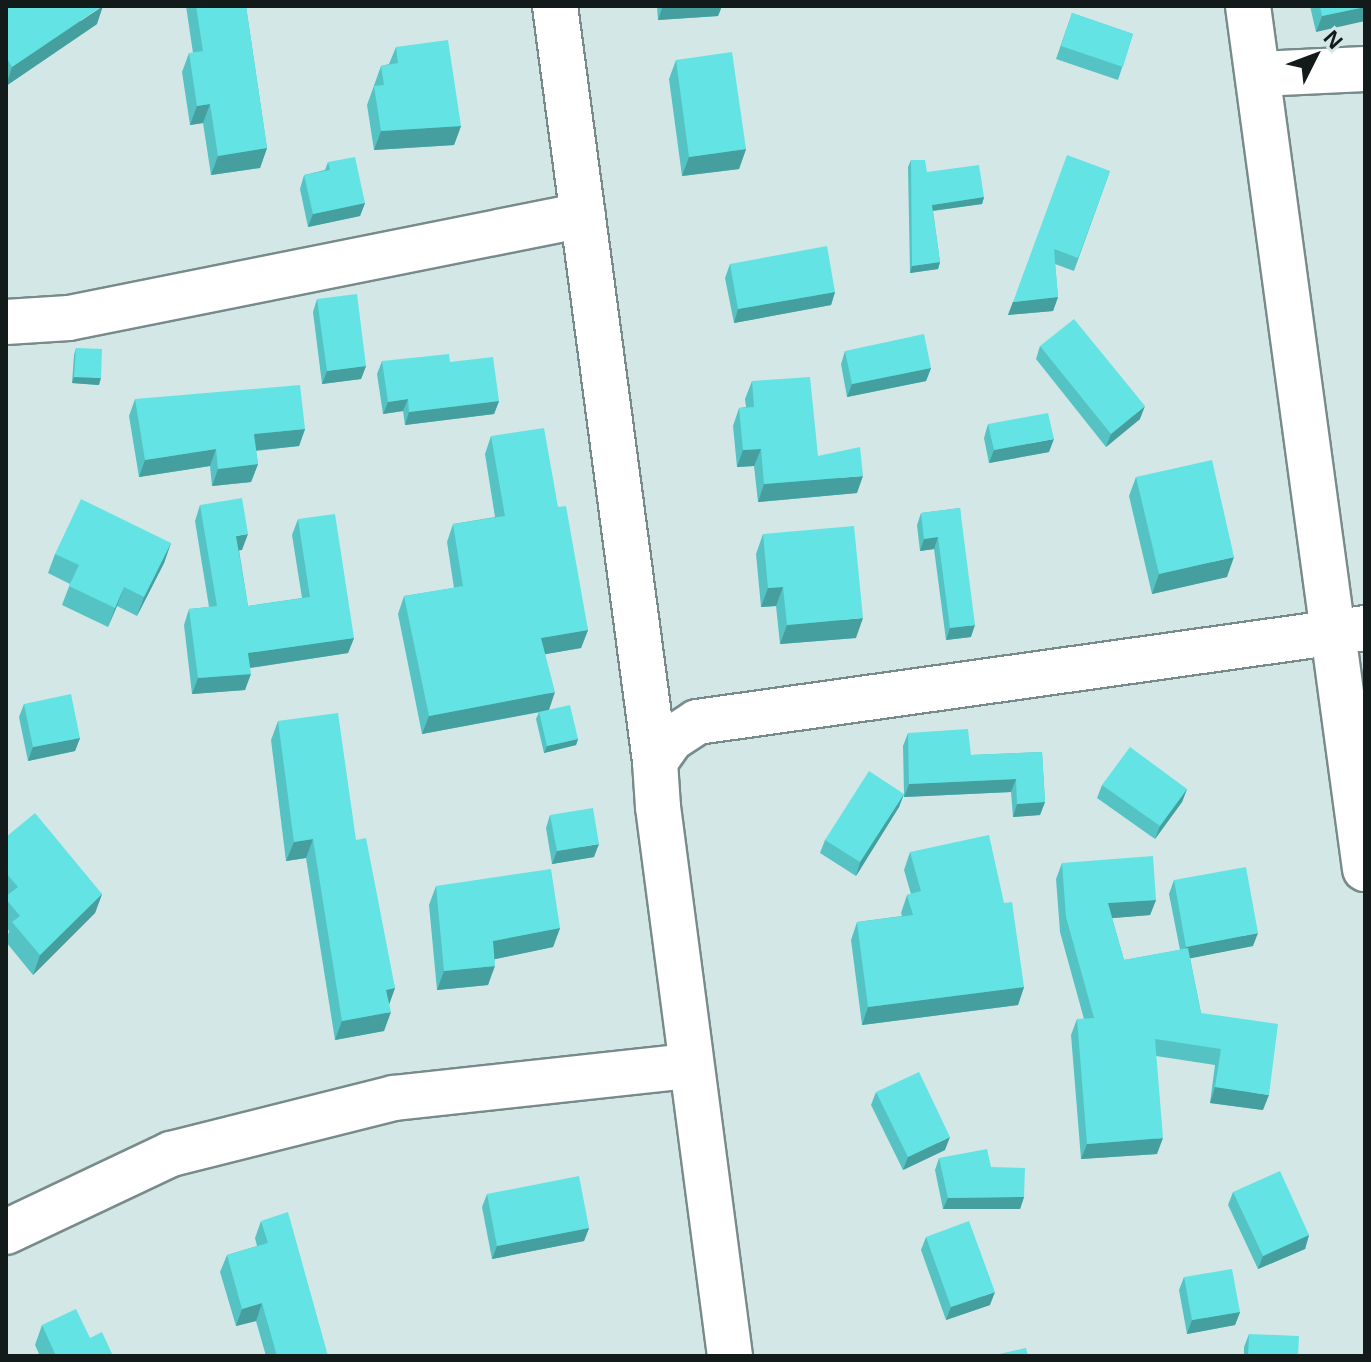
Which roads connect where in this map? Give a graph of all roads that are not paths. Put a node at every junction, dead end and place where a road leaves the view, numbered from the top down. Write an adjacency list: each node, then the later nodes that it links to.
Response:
1 (555, 6): 5 (street)
2 (1248, 6): 4 (street)
3 (1365, 69): 4 (street)
4 (1259, 74): 7 (street)
5 (583, 215): 6 (street); 8 (street)
6 (6, 322)
7 (1348, 629): 8 (street); 9 (street)
8 (655, 762): 10 (street)
9 (1365, 869)
10 (688, 1066): 11 (street); 12 (street)
11 (6, 1232)
12 (730, 1356)

